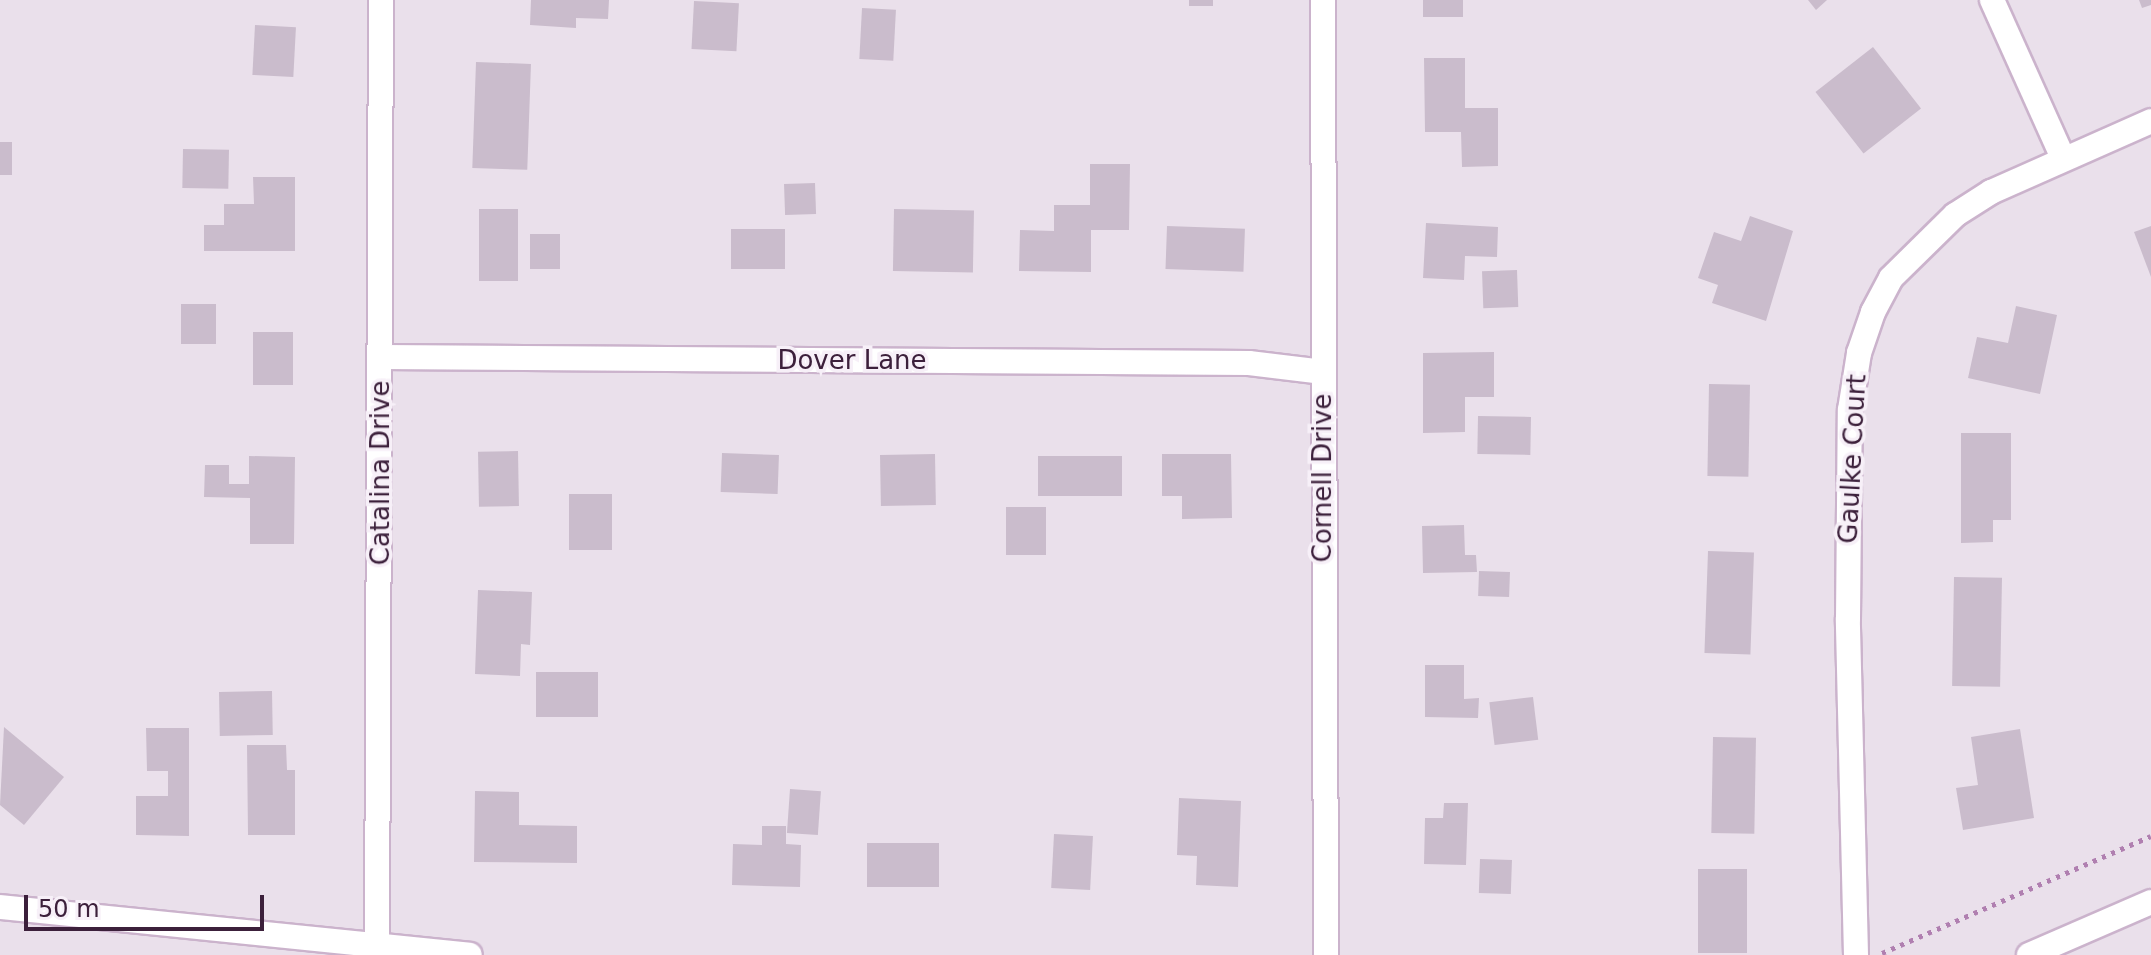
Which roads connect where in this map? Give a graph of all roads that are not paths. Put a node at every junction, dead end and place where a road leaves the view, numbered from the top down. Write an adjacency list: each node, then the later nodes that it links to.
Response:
1 (381, 0): 6 (street, Catalina Drive)
2 (1323, 0): 7 (street, Cornell Drive)
3 (1992, 0): 5 (street)
4 (2151, 121): 5 (street, Gaulke Court)
5 (2063, 158): 13 (street, Gaulke Court)
6 (382, 357): 7 (street, Dover Lane); 10 (street, Catalina Drive)
7 (1323, 372): 12 (street, Cornell Drive)
8 (2151, 902): 14 (street)
9 (0, 907): 10 (street)
10 (377, 946): 11 (street)
11 (470, 955)
12 (1326, 955)
13 (1856, 955)
14 (2029, 955)

